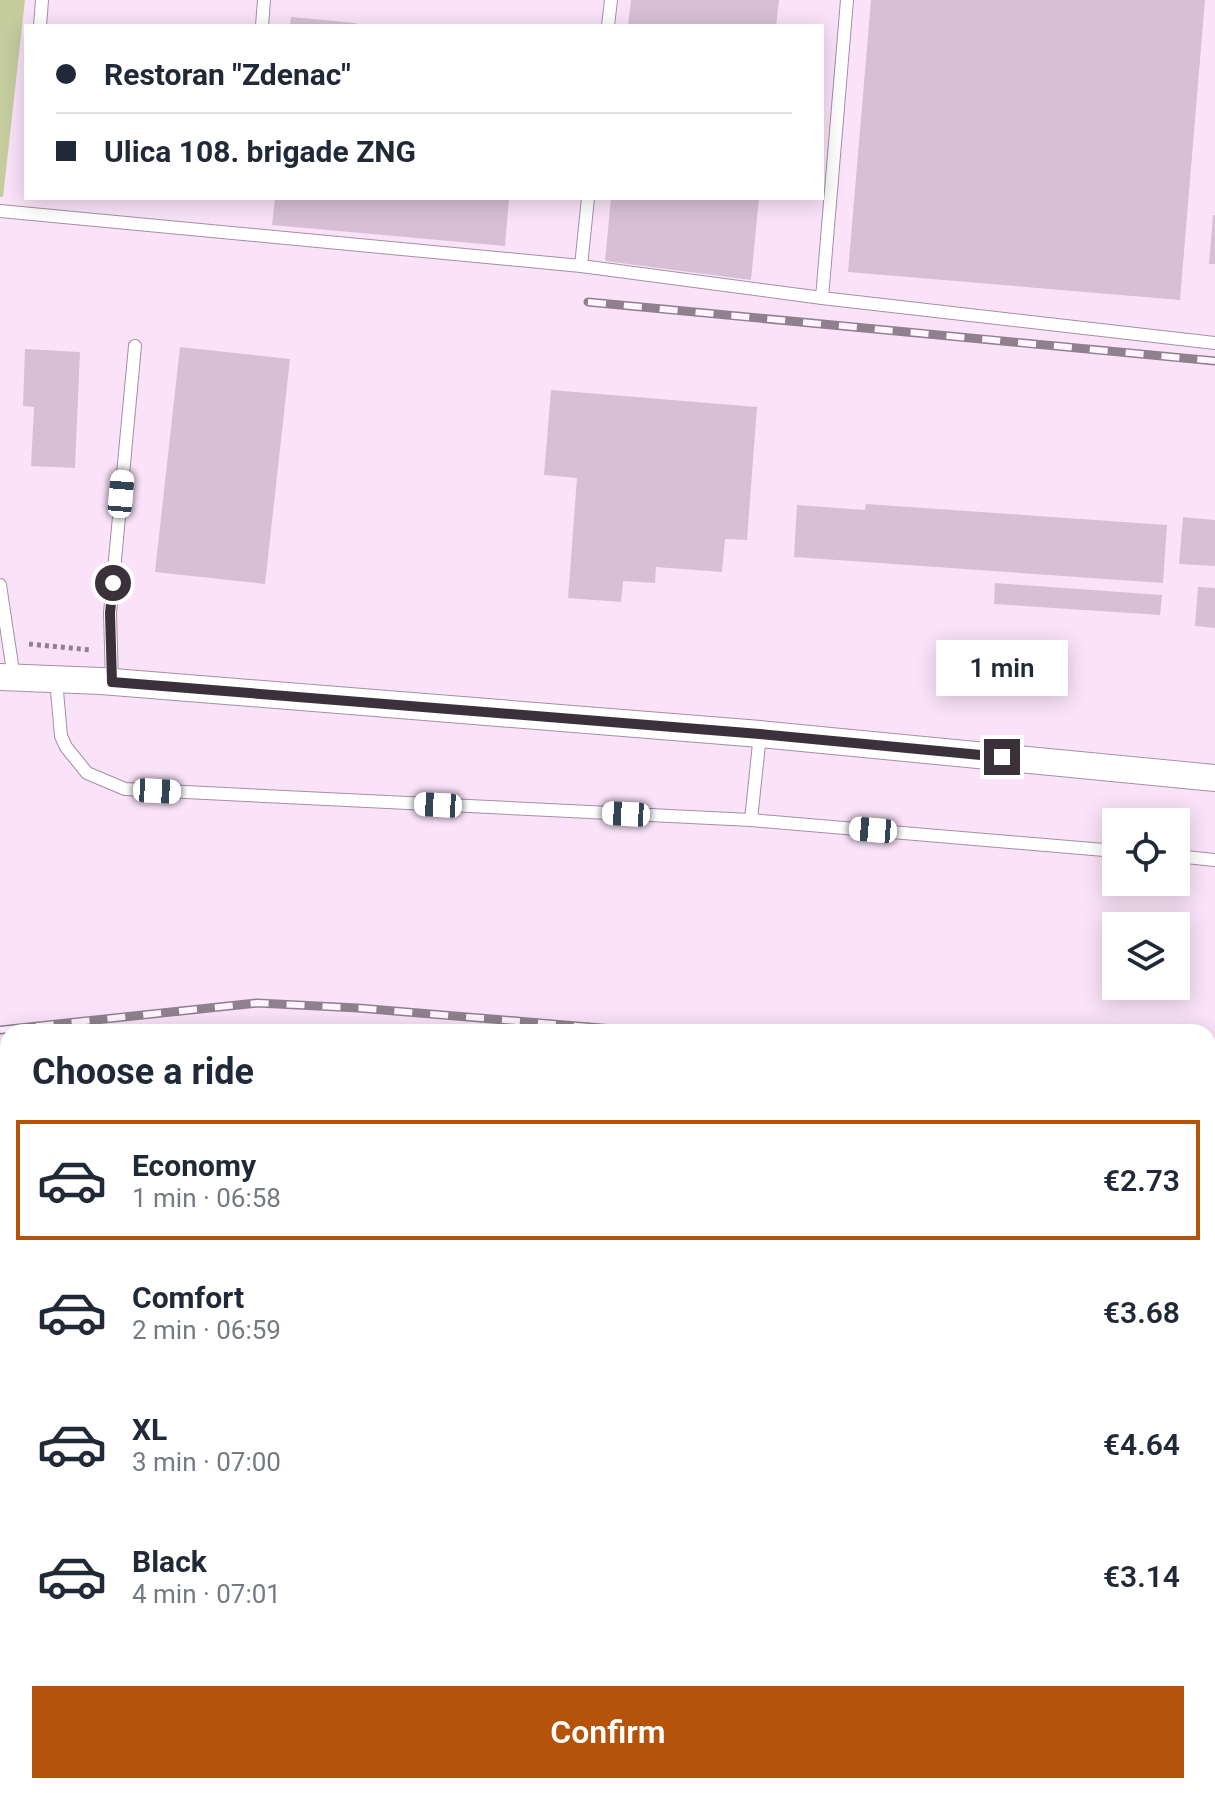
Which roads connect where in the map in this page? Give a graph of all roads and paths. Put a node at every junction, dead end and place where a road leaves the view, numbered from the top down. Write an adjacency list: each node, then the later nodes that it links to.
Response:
1 (42, 0): 5 (lane)
2 (264, 0): 6 (lane)
3 (611, 0): 7 (lane)
4 (847, 0): 11 (lane)
5 (40, 24)
6 (262, 24)
7 (608, 24)
8 (588, 200): 10 (lane)
9 (0, 211): 10 (lane)
10 (581, 266): 11 (lane)
11 (822, 298): 12 (lane)
12 (1215, 343)
13 (135, 346): 17 (lane)
14 (0, 585): 15 (lane)
15 (7, 678): 16 (street)
16 (56, 680): 17 (street); 20 (lane)
17 (112, 682): 18 (street)
18 (760, 734): 19 (street); 20 (lane)
19 (1215, 778)
20 (751, 820): 21 (lane)
21 (1102, 850)
22 (1190, 857): 23 (lane)
23 (1215, 860)

